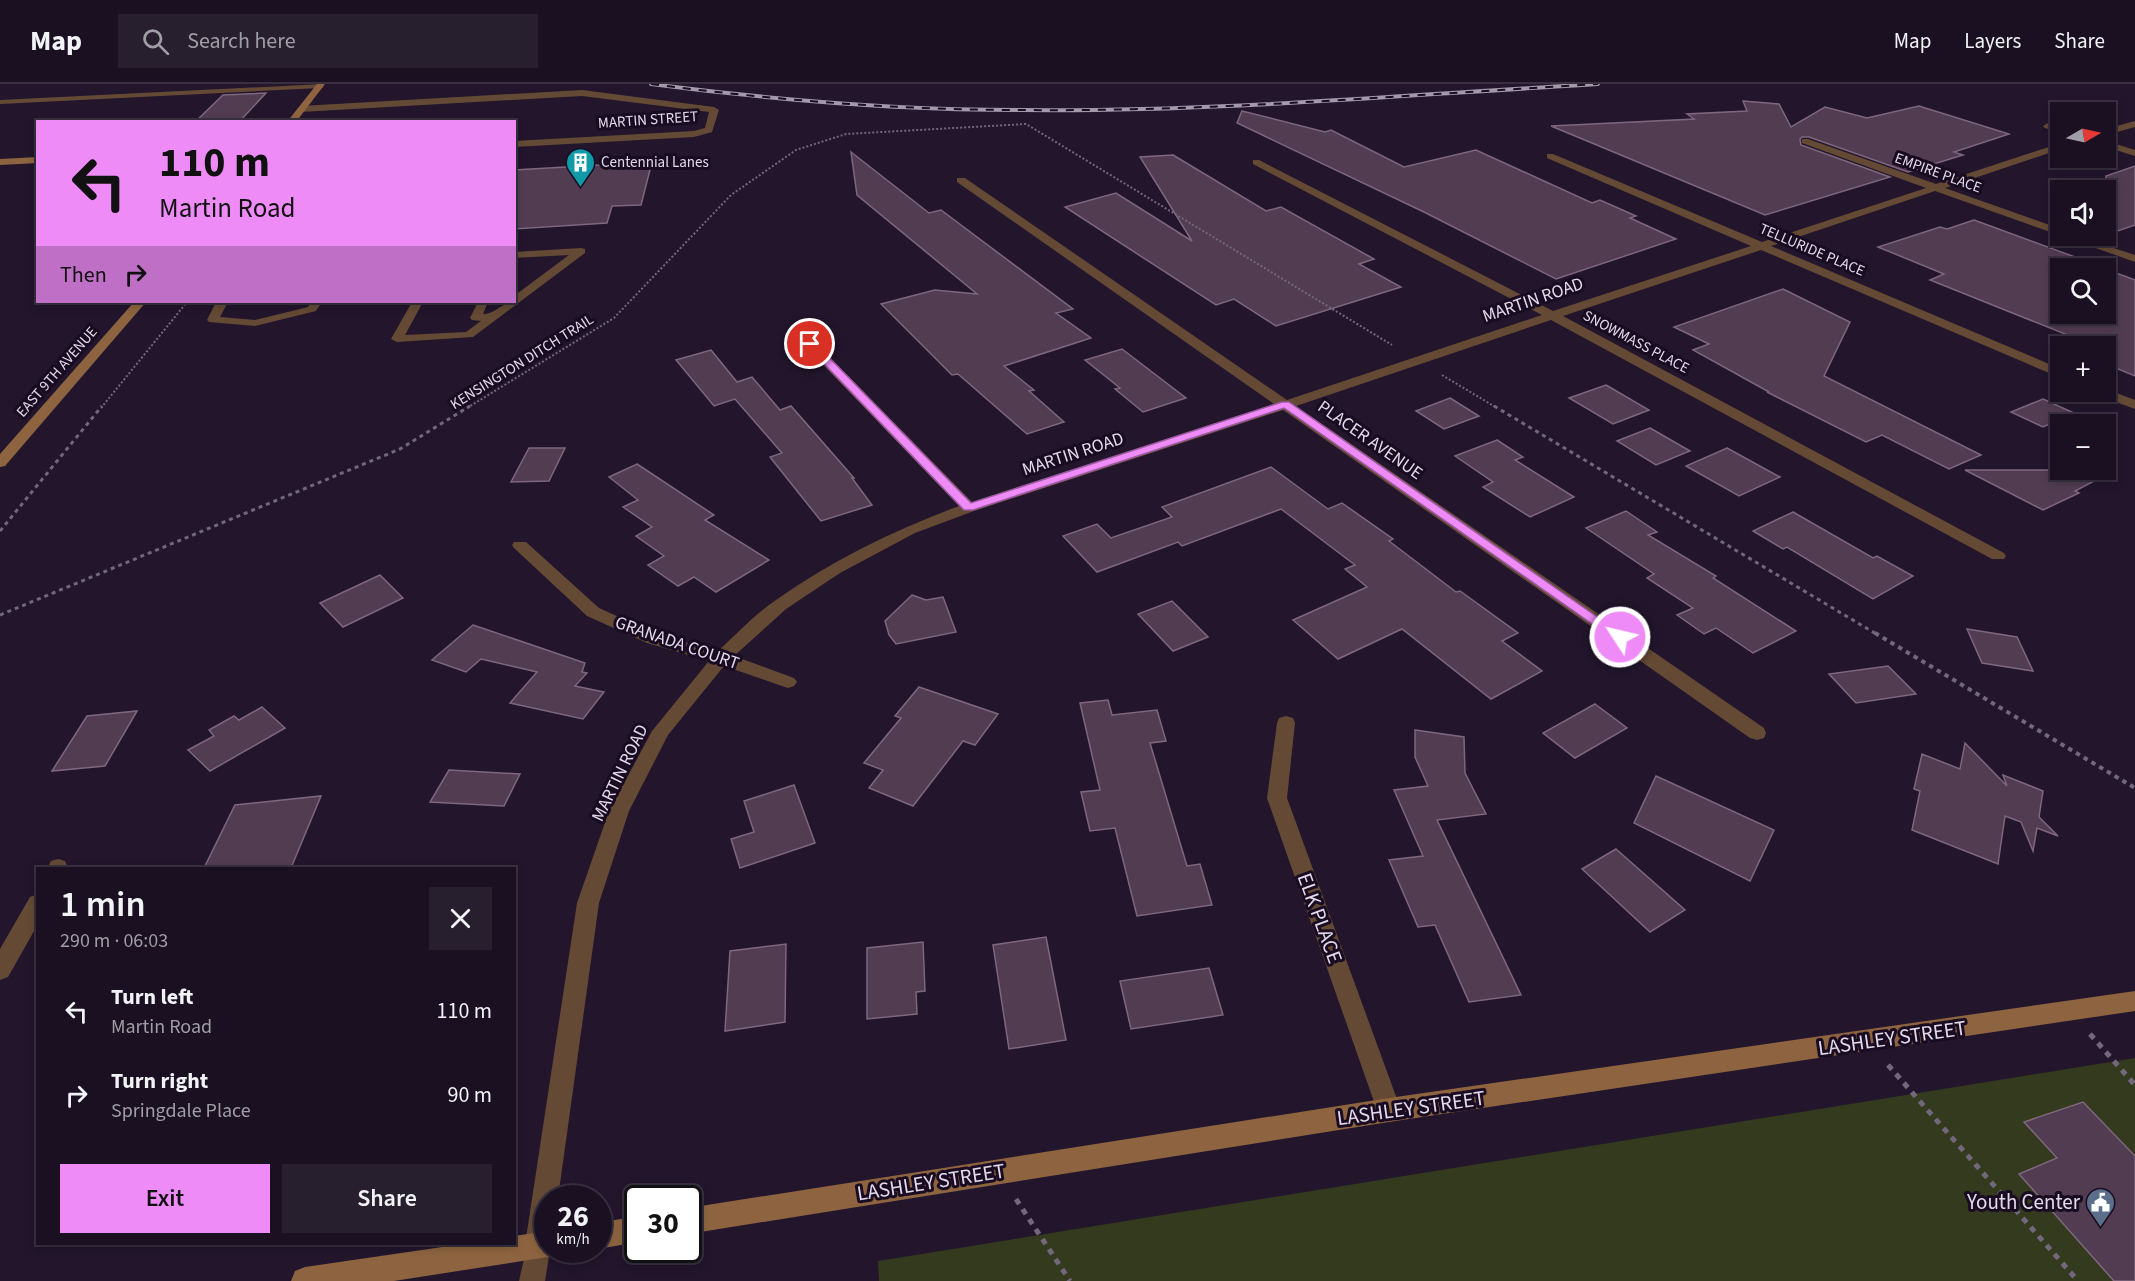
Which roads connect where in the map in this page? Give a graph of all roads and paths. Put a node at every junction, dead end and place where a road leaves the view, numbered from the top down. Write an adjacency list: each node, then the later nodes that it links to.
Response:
1 (320, 85): 2 (lane); 3 (street)
2 (0, 102)
3 (301, 109): 4 (street); 8 (street, MARTIN STREET)
4 (293, 120)
5 (2135, 124): 6 (street)
6 (2116, 129)
7 (1805, 141): 17 (street, EMPIRE PLACE)
8 (516, 144)
9 (2116, 147): 11 (street)
10 (2050, 150): 17 (street, MARTIN ROAD)
11 (2135, 153)
12 (1551, 156): 19 (street, TELLURIDE PLACE)
13 (36, 160): 14 (street)
14 (0, 162)
15 (1256, 162): 31 (street, SNOWMASS PLACE)
16 (961, 180): 37 (street, PLACER AVENUE)
17 (1937, 189): 18 (street, EMPIRE PLACE); 19 (street, MARTIN ROAD)
18 (2050, 229)
19 (1760, 246): 31 (street, MARTIN ROAD); 35 (street, TELLURIDE PLACE)
20 (2096, 246): 22 (street)
21 (516, 255): 23 (lane)
22 (2135, 260)
23 (516, 300)
24 (139, 303): 39 (street, EAST 9TH AVENUE)
25 (186, 303): 41 (path)
26 (222, 303): 27 (lane)
27 (315, 303)
28 (416, 303): 32 (lane)
29 (483, 303): 32 (lane)
30 (512, 303): 32 (lane)
31 (1551, 315): 34 (street, MARTIN ROAD); 43 (street, SNOWMASS PLACE)
32 (494, 317)
33 (810, 344): 40 (street)
34 (1417, 360): 37 (street, MARTIN ROAD); 44 (path, KENSINGTON DITCH TRAIL); 49 (path)
35 (2050, 369)
36 (2116, 397): 38 (street)
37 (1285, 405): 40 (street, MARTIN ROAD); 48 (street, PLACER AVENUE)
38 (2135, 405)
39 (0, 463)
40 (969, 508): 45 (street, MARTIN ROAD)
41 (0, 531)
42 (520, 545): 45 (street, GRANADA COURT)
43 (1998, 555)
44 (0, 615)
45 (721, 658): 46 (street, GRANADA COURT); 58 (street, MARTIN ROAD)
46 (788, 682)
47 (1286, 723): 56 (street, ELK PLACE)
48 (1757, 733)
49 (2135, 788)
50 (36, 907): 51 (street)
51 (0, 970)
52 (2135, 1001): 53 (street, LASHLEY STREET)
53 (2070, 1011): 54 (street, LASHLEY STREET); 55 (path)
54 (1867, 1042): 56 (street, LASHLEY STREET); 65 (path)
55 (2135, 1085)
56 (1389, 1110): 57 (street, LASHLEY STREET)
57 (999, 1171): 59 (street, LASHLEY STREET); 64 (path)
58 (551, 1185)
59 (702, 1219)
60 (534, 1245): 62 (street)
61 (537, 1263): 63 (lane)
62 (305, 1281)
63 (532, 1281)
64 (1071, 1281)
65 (2078, 1281)

